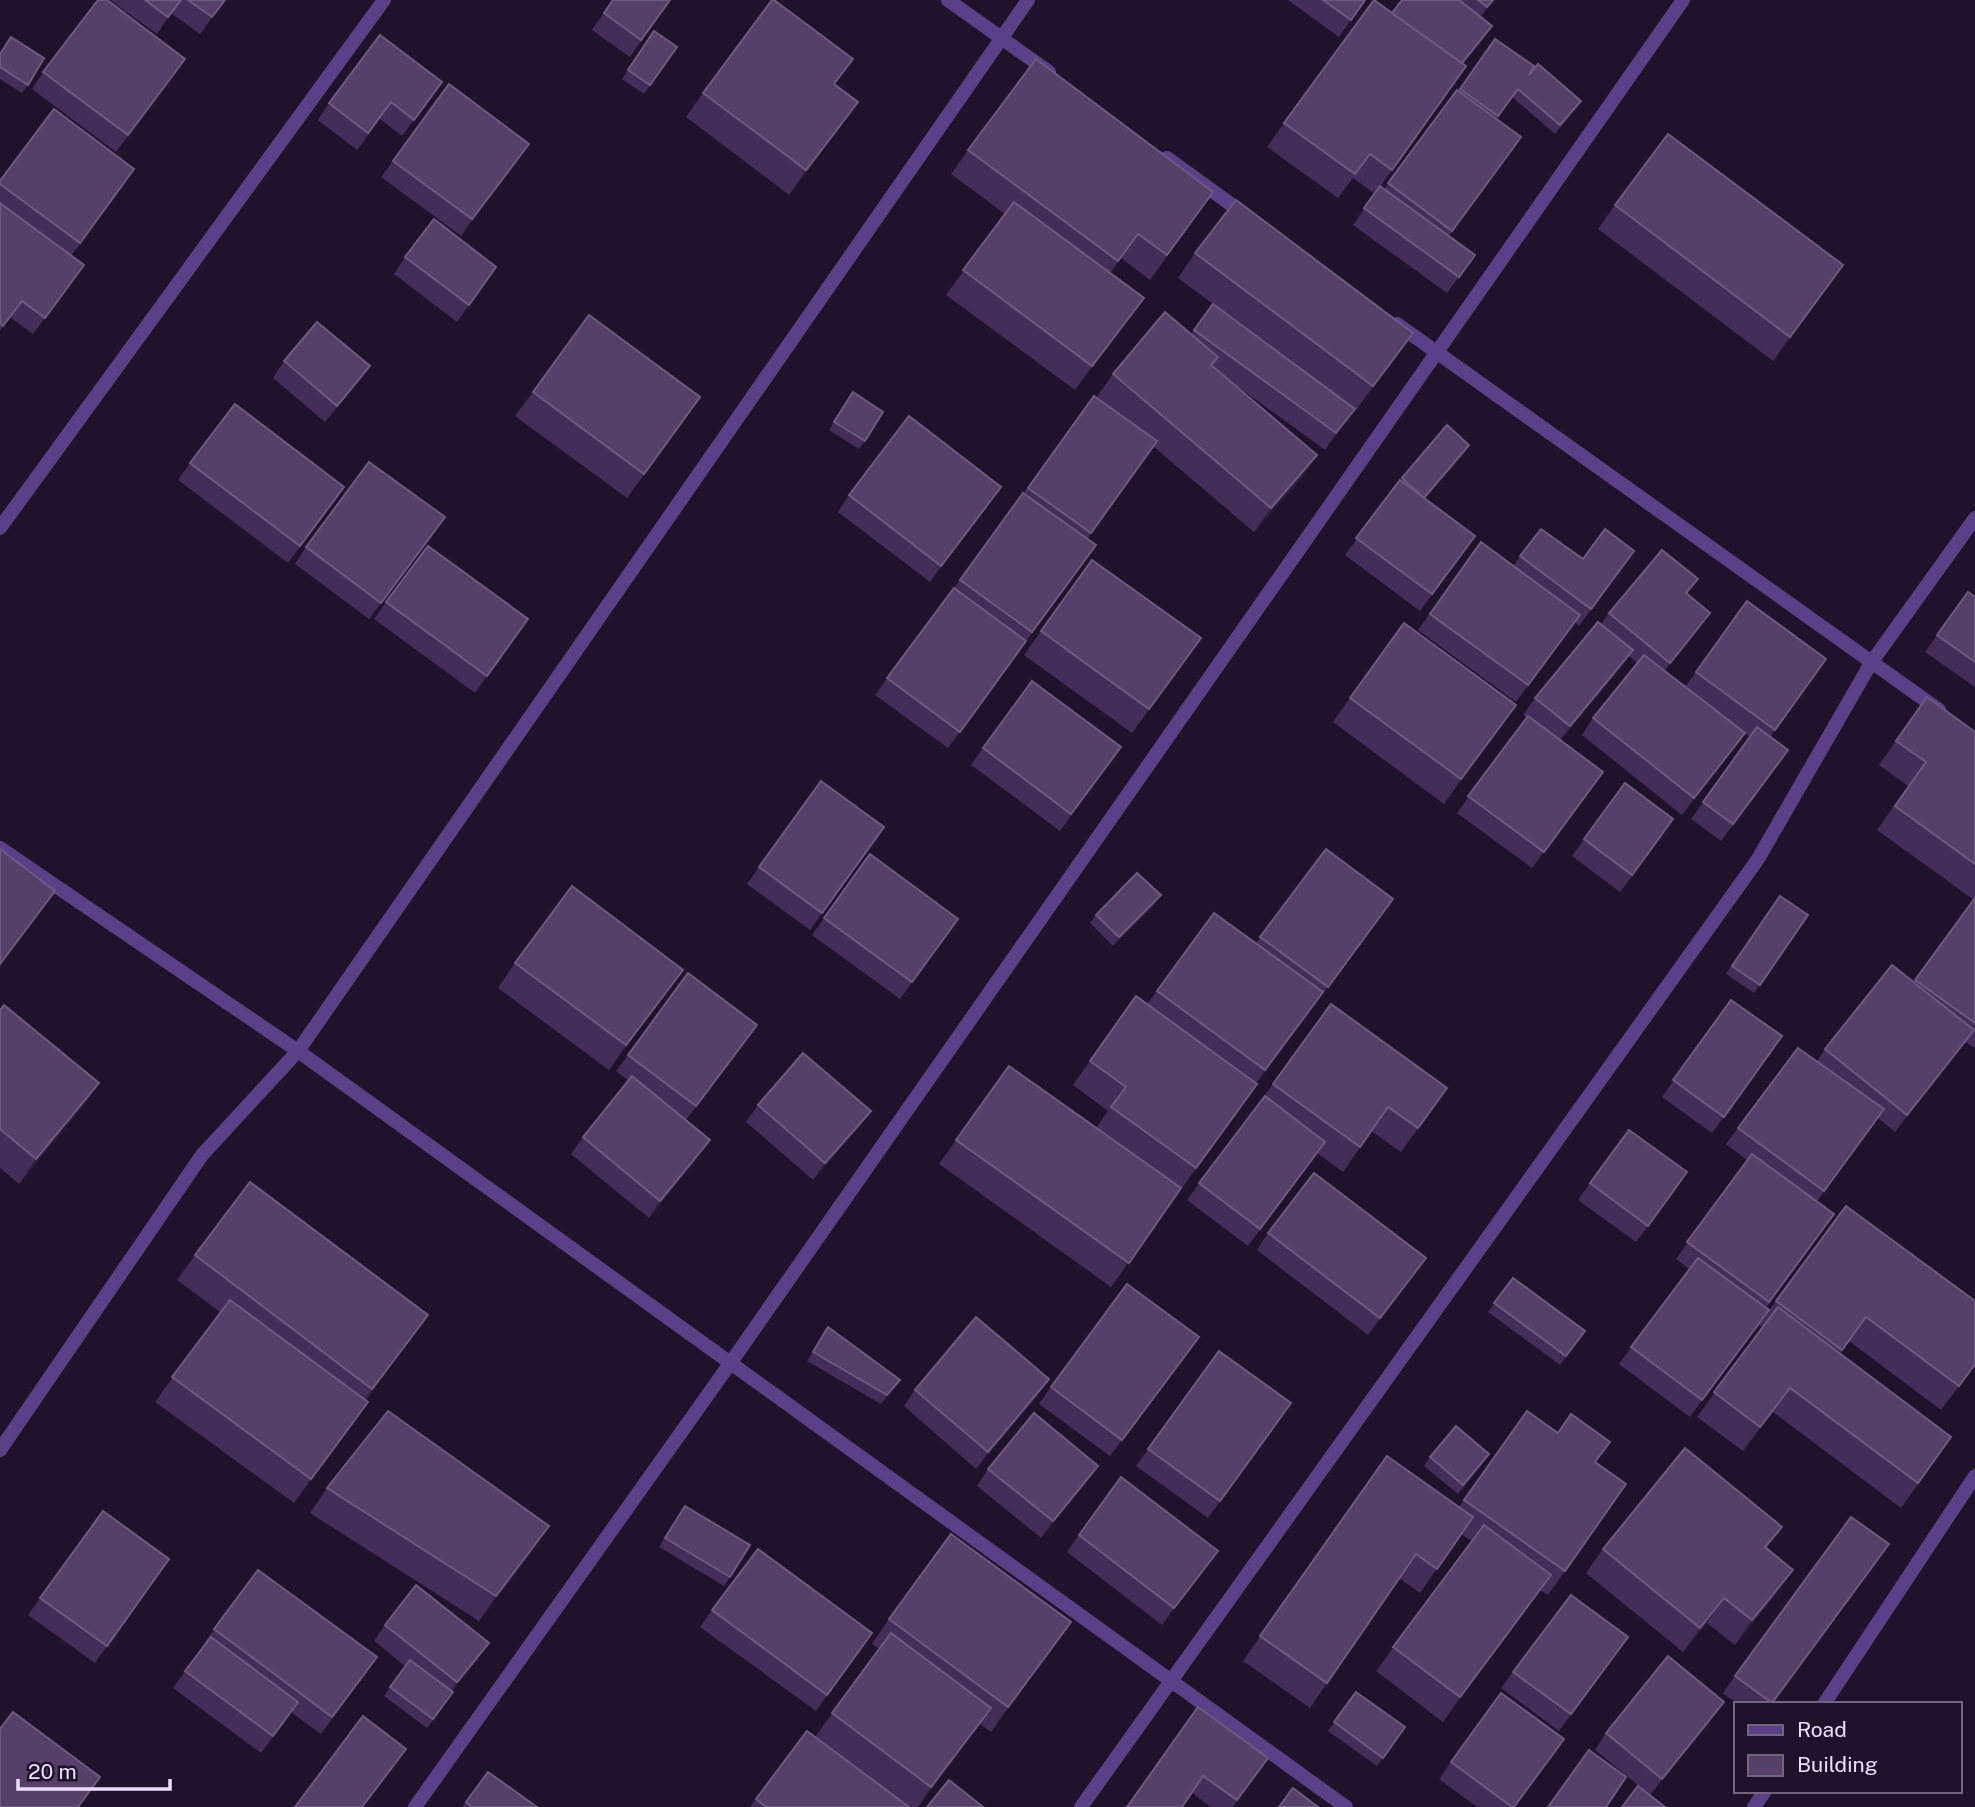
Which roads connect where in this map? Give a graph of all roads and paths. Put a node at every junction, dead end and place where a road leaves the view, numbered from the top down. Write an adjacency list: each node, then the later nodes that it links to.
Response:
1 (384, 0): 12 (street)
2 (948, 0): 5 (street)
3 (1028, 0): 5 (street)
4 (1683, 0): 10 (street)
5 (1001, 37): 6 (street); 16 (street)
6 (1057, 78)
7 (1158, 151): 8 (street)
8 (1259, 224)
9 (1382, 313): 10 (street)
10 (1438, 354): 13 (street); 17 (street)
11 (1975, 518): 13 (street)
12 (0, 528)
13 (1871, 663): 14 (street); 20 (street)
14 (1954, 721)
15 (0, 848): 16 (street)
16 (298, 1051): 17 (street); 18 (street)
17 (729, 1365): 20 (street); 22 (street)
18 (0, 1450)
19 (1975, 1476): 21 (street)
20 (1170, 1681): 23 (street); 24 (street)
21 (1825, 1702)
22 (415, 1807)
23 (1081, 1807)
24 (1346, 1807)

